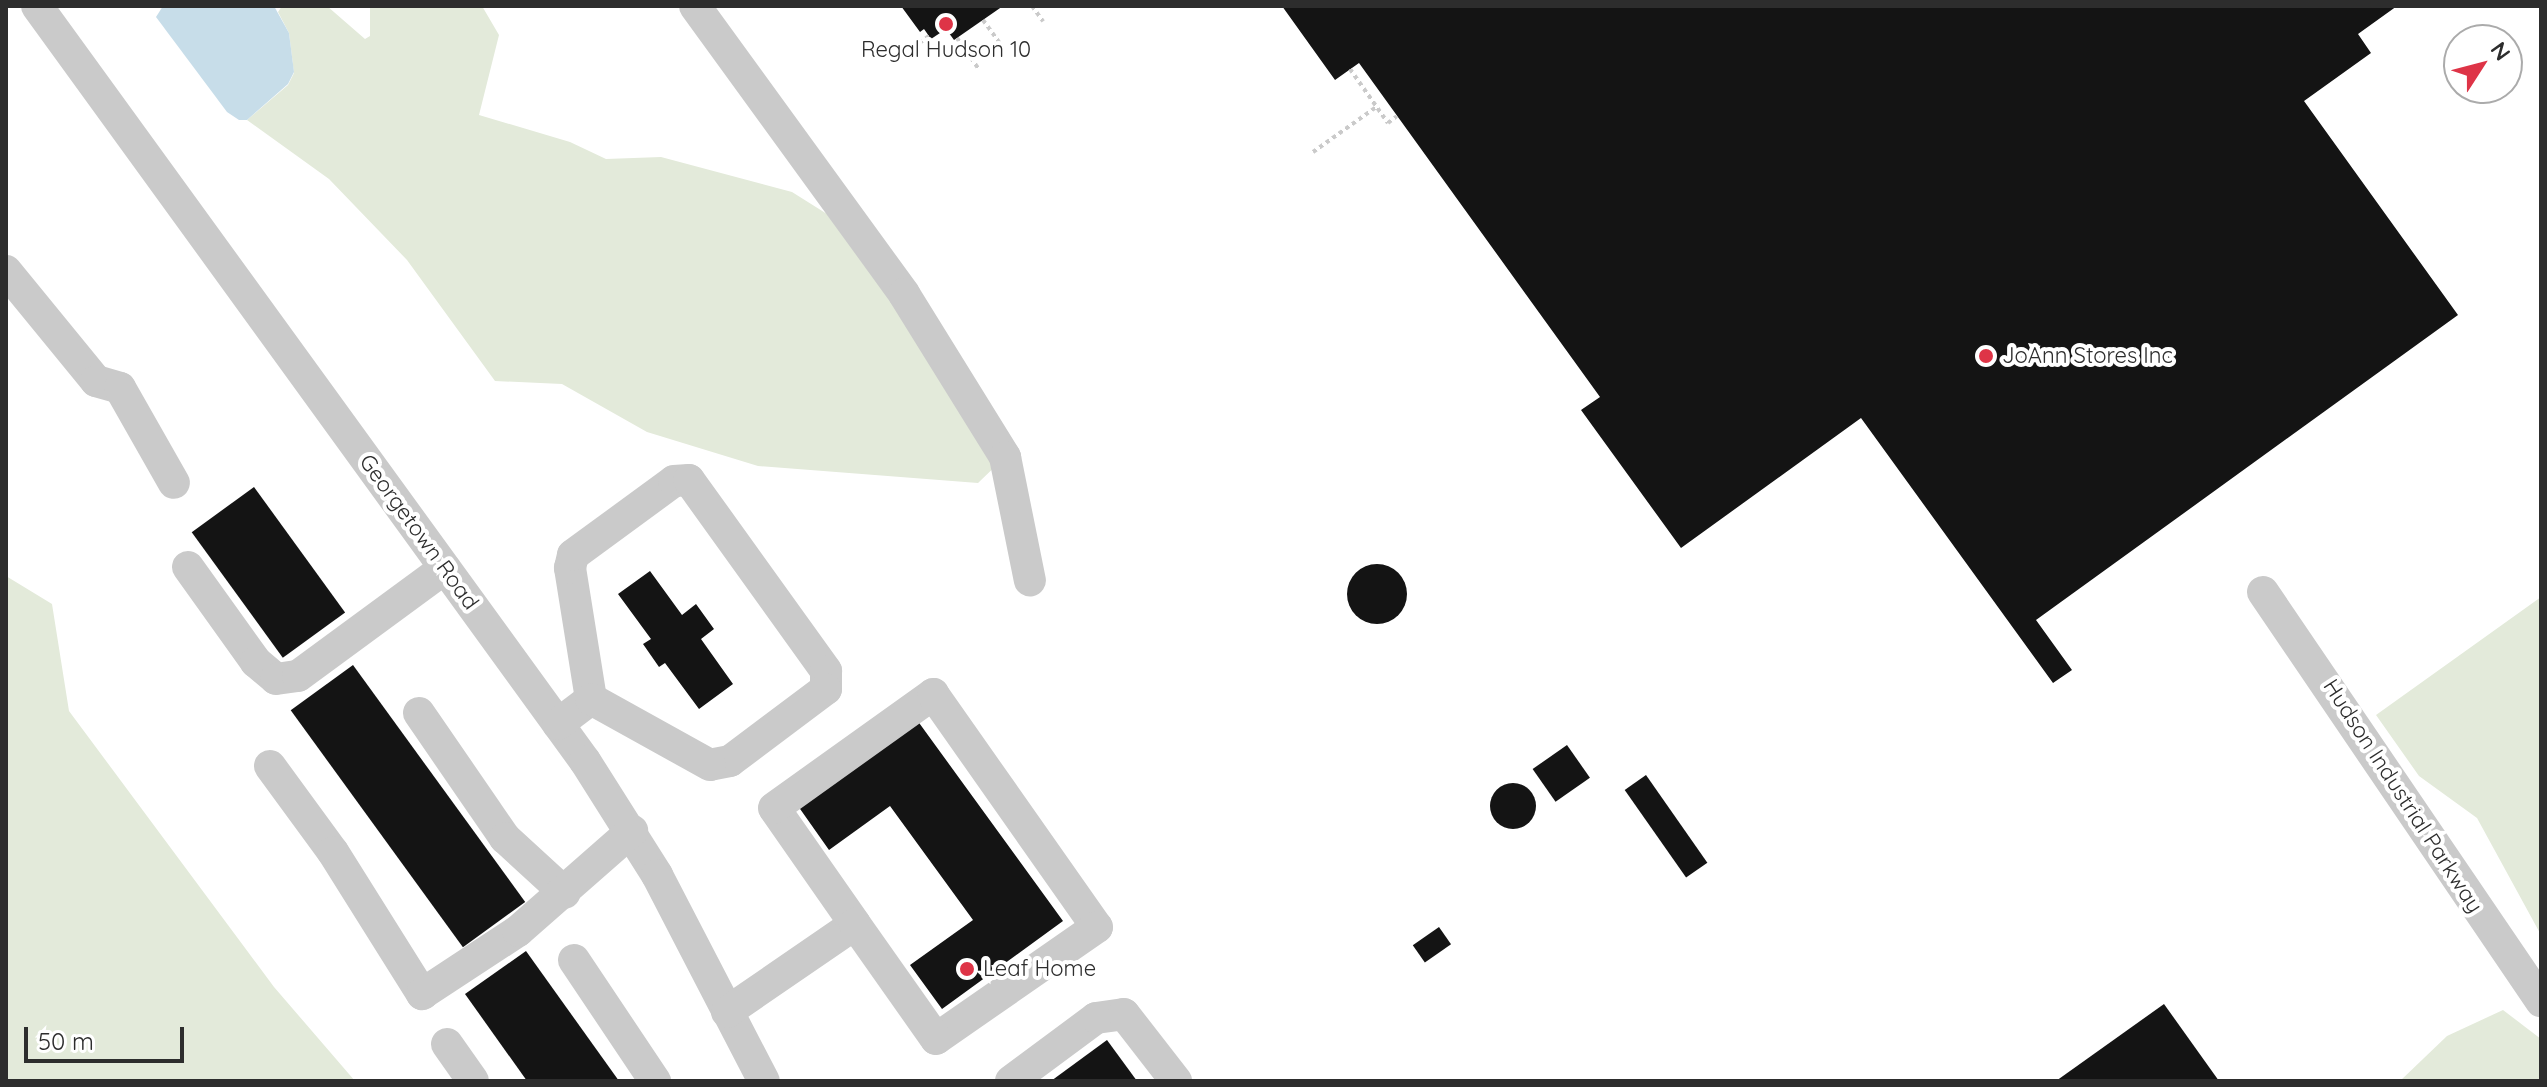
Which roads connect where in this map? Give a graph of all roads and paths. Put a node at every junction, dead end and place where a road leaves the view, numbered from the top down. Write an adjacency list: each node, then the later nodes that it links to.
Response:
1 (37, 6): 18 (street, Georgetown Road)
2 (695, 6): 19 (street)
3 (1032, 6): 5 (path)
4 (983, 20): 9 (path)
5 (1043, 21)
6 (929, 36): 8 (path)
7 (957, 38): 10 (path)
8 (913, 48)
9 (1004, 49)
10 (978, 68)
11 (1350, 69): 12 (path)
12 (1376, 107): 13 (path); 14 (path)
13 (1397, 116)
14 (1313, 152)
15 (6, 271): 16 (street)
16 (174, 483)
17 (188, 567): 18 (street)
18 (445, 568): 23 (street, Georgetown Road)
19 (1030, 581)
20 (2263, 592): 29 (street, Hudson Industrial Parkway)
21 (591, 699): 21 (street); 23 (street)
22 (419, 713): 26 (street)
23 (558, 724): 25 (street, Georgetown Road)
24 (270, 766): 26 (street)
25 (632, 831): 26 (street); 30 (street, Georgetown Road)
26 (565, 893)
27 (855, 924): 27 (street); 30 (street)
28 (574, 960): 33 (street)
29 (2541, 1001)
30 (727, 1012): 34 (street, Georgetown Road)
31 (447, 1044): 32 (street)
32 (473, 1081)
33 (655, 1081)
34 (764, 1081)
35 (1011, 1081): 36 (street)
36 (1176, 1081)

